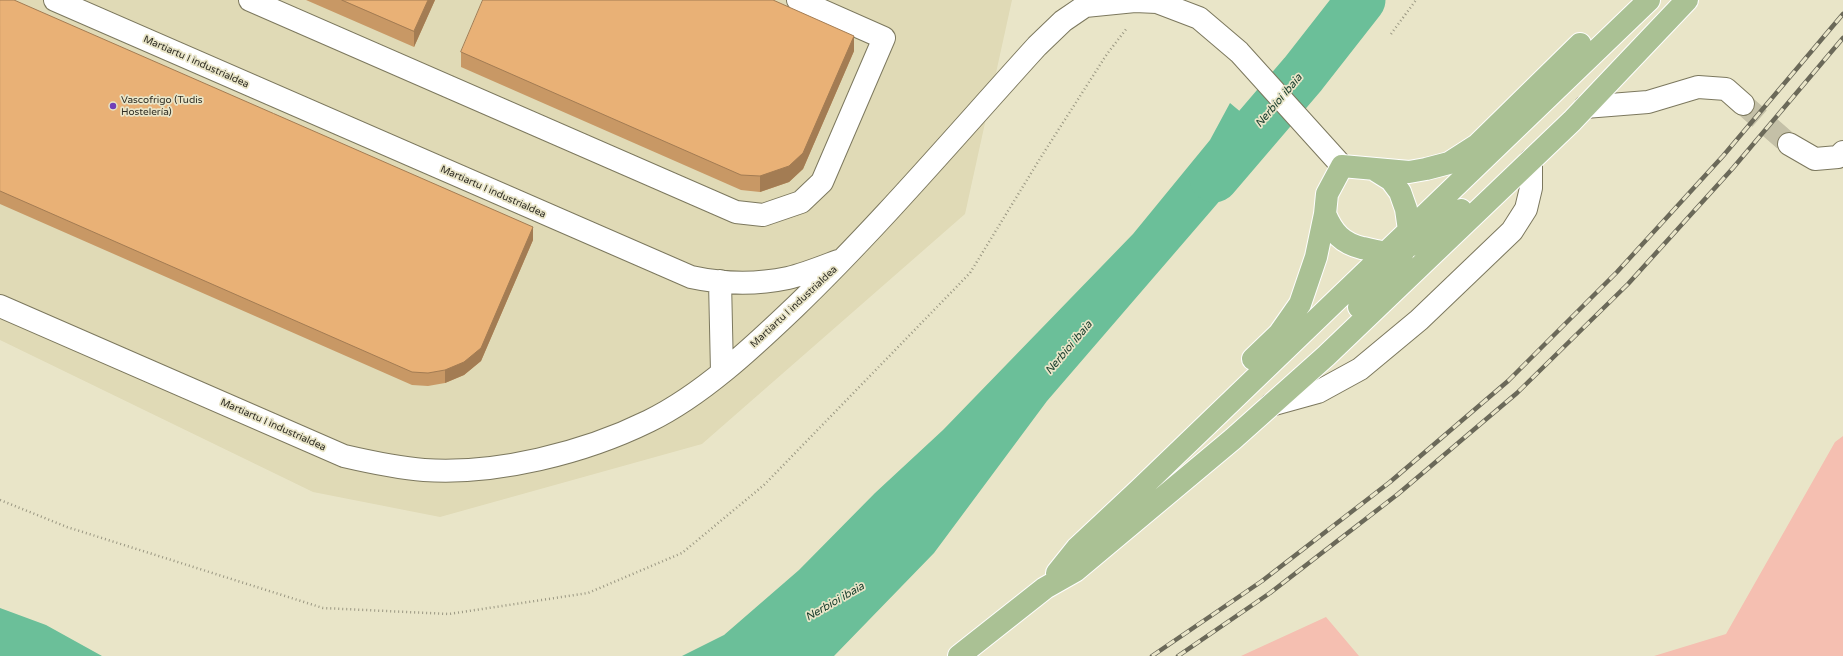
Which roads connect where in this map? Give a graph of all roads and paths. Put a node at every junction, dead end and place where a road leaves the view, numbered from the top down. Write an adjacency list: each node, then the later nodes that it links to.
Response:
1 (55, 0): 18 (street, Martiartu I industrialdea)
2 (250, 0): 3 (street)
3 (798, 0)
4 (1416, 0): 7 (path)
5 (1687, 0): 9 (main road)
6 (1645, 3): 14 (main road); 16 (main road)
7 (1391, 34)
8 (1743, 104): 9 (street)
9 (1578, 114): 12 (main road); 16 (main road)
10 (1789, 144): 11 (street)
11 (1843, 152)
12 (1531, 160): 21 (main road); 21 (street)
13 (1342, 166): 14 (main road); 15 (main road); 17 (street)
14 (1375, 170): 16 (main road)
15 (1325, 214): 16 (main road); 23 (main road)
16 (1400, 243): 22 (main road); 23 (main road)
17 (845, 259): 18 (street, Martiartu I industrialdea); 20 (street, Martiartu I industrialdea)
18 (720, 282): 20 (street)
19 (0, 306): 20 (street, Martiartu I industrialdea)
20 (722, 372)
21 (1271, 405): 22 (main road)
22 (1233, 439): 24 (main road)
23 (1125, 503): 24 (main road)
24 (1045, 588): 25 (main road)
25 (959, 656)

